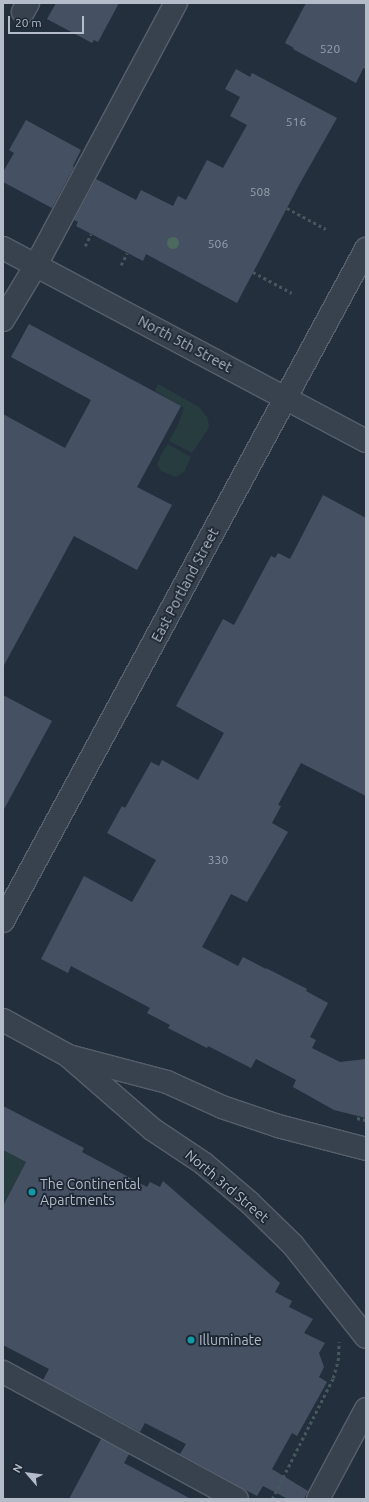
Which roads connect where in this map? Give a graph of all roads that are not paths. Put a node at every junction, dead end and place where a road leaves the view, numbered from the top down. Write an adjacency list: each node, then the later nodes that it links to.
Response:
1 (176, 3): 4 (street)
2 (3, 248): 4 (street, North 5th Street)
3 (366, 249): 6 (street, East Portland Street)
4 (36, 265): 5 (street); 6 (street, North 5th Street)
5 (3, 320)
6 (285, 398): 7 (street, North 5th Street); 8 (street, East Portland Street)
7 (366, 441)
8 (3, 921)
9 (3, 1020): 10 (street, North 3rd Street)
10 (67, 1055): 11 (street, North 3rd Street); 12 (street, North 3rd Street)
11 (366, 1149)
12 (366, 1337)
13 (3, 1372): 15 (street)
14 (366, 1409): 16 (street)
15 (237, 1499)
16 (318, 1499)

